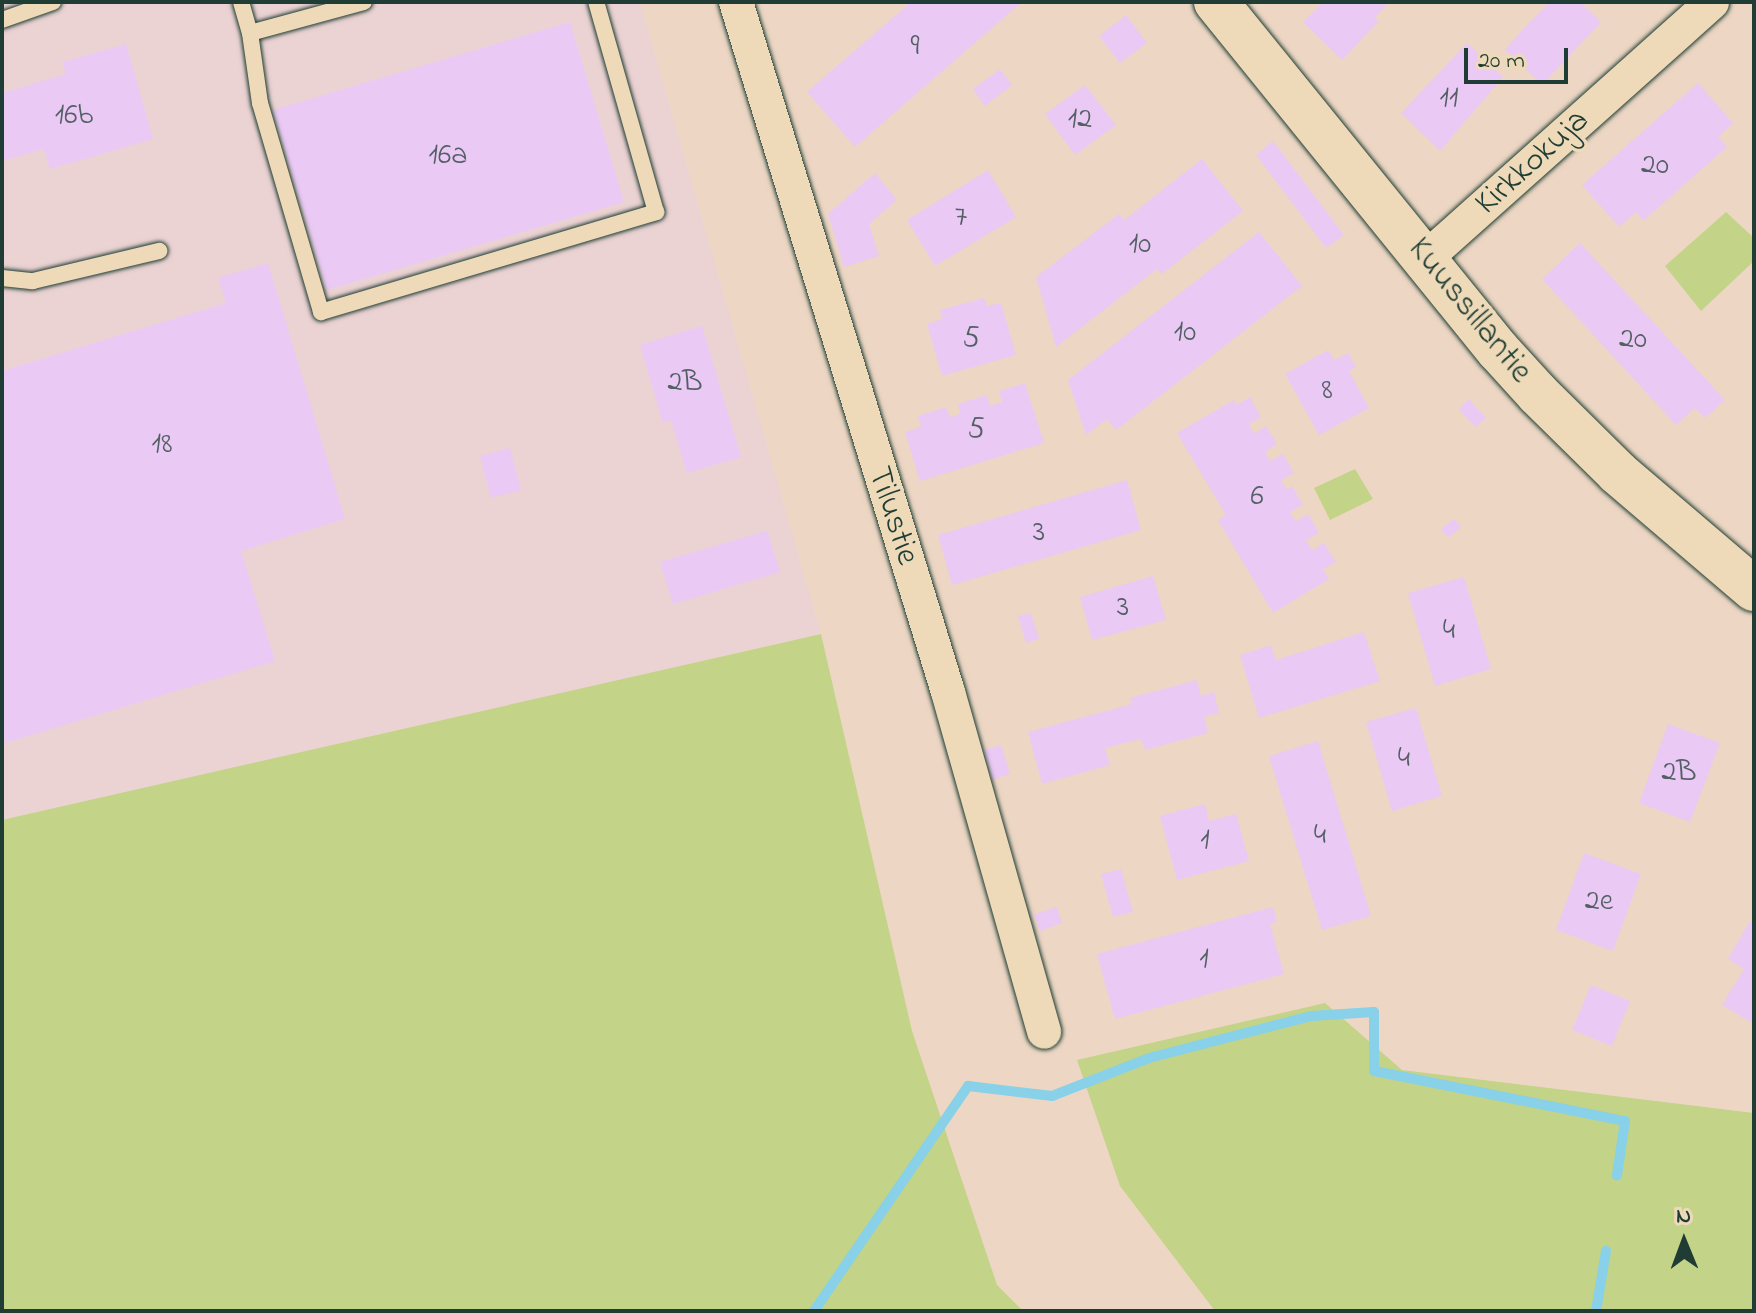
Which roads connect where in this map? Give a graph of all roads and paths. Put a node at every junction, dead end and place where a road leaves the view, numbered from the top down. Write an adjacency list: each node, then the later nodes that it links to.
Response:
1 (53, 2): 8 (lane)
2 (241, 2): 9 (lane)
3 (364, 2): 9 (lane)
4 (596, 2): 9 (lane)
5 (736, 2): 14 (street, Tilustie)
6 (1216, 2): 11 (main road, Kuussillantie)
7 (1712, 2): 11 (street, Kirkkokuja)
8 (2, 20)
9 (250, 33)
10 (159, 251): 12 (lane)
11 (1425, 259): 13 (main road, Kuussillantie)
12 (2, 278)
13 (1754, 589)
14 (1044, 1032)

